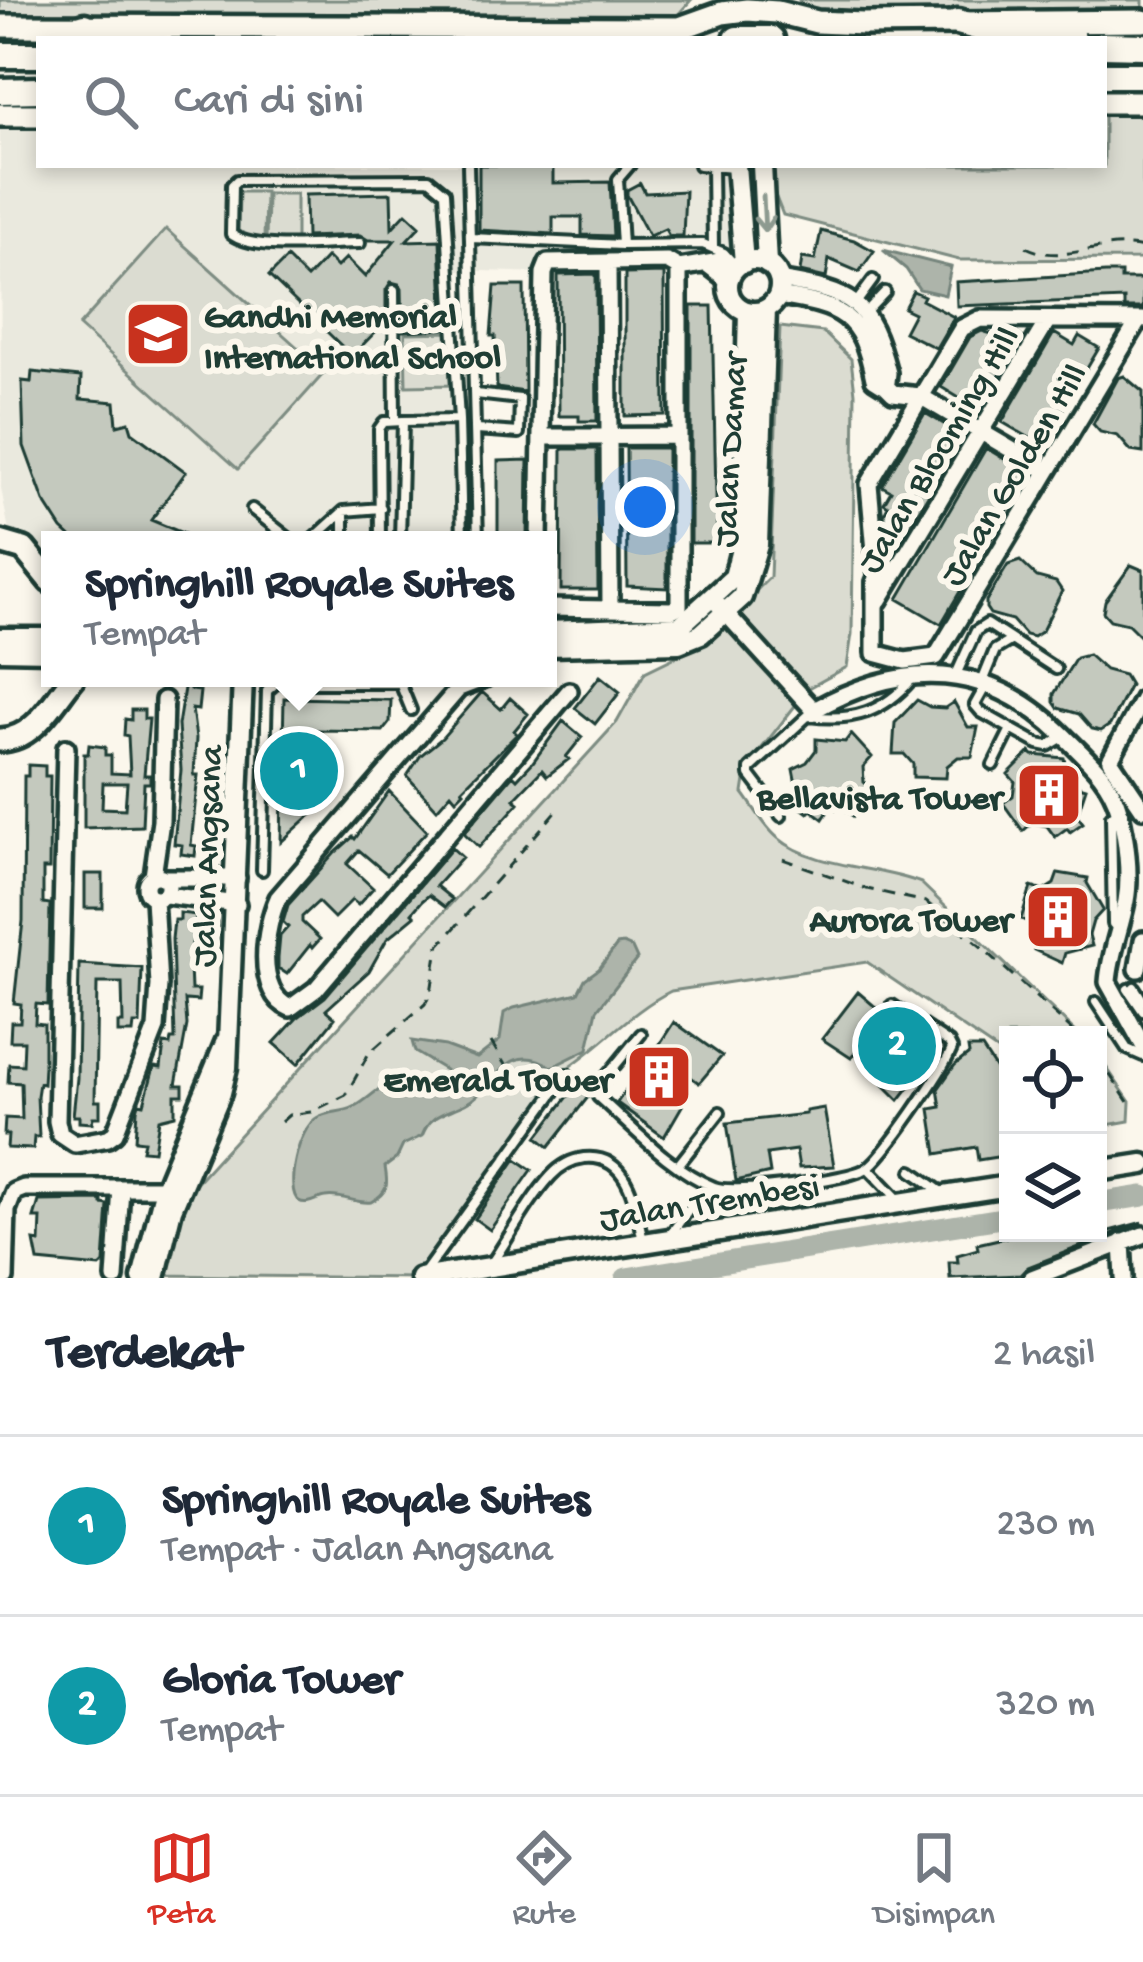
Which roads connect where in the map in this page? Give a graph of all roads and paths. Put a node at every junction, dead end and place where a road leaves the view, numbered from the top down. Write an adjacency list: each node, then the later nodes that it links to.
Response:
1 (773, 6): 2 (main road); 4 (main road)
2 (726, 7): 7 (main road)
3 (1143, 21): 4 (main road)
4 (958, 22): 9 (main road)
5 (0, 26): 6 (main road)
6 (86, 26): 7 (main road); 8 (main road)
7 (502, 34)
8 (60, 36)
9 (1042, 36)
10 (36, 45): 13 (main road)
11 (1107, 45): 12 (main road)
12 (1143, 46)
13 (4, 55): 14 (main road)
14 (36, 55)
15 (1107, 76): 16 (main road)
16 (1143, 76)
17 (36, 90): 18 (main road)
18 (0, 91)
19 (1107, 102): 20 (main road)
20 (1143, 102)
21 (36, 115): 22 (main road)
22 (0, 116)
23 (468, 168): 28 (lane)
24 (626, 168): 30 (lane)
25 (712, 168): 31 (lane)
26 (737, 168): 36 (street)
27 (762, 168): 39 (street, Jalan Damar, one-way to 39)
28 (472, 238): 30 (lane); 45 (lane)
29 (361, 243): 47 (lane)
30 (622, 245): 31 (lane)
31 (713, 247): 36 (lane)
32 (1026, 248): 33 (path)
33 (1143, 248)
34 (608, 262): 35 (street); 51 (street); 53 (street)
35 (679, 268): 36 (street); 52 (street)
36 (736, 270): 39 (street); 39 (street)
37 (873, 280): 41 (lane)
38 (394, 290): 48 (lane)
39 (768, 292): 41 (street); 44 (street); 69 (street, Jalan Damar)
40 (885, 292): 41 (lane)
41 (860, 308): 44 (street)
42 (1048, 320): 43 (street); 46 (street); 50 (street, Jalan Blooming Hill)
43 (1141, 320): 54 (street, Jalan Golden Hill)
44 (884, 384): 46 (street)
45 (476, 394): 49 (lane); 49 (lane)
46 (920, 396): 50 (street); 68 (street)
47 (460, 420): 48 (lane); 63 (lane)
48 (399, 421): 55 (lane); 62 (lane)
49 (477, 430): 64 (lane)
50 (980, 433): 54 (street); 68 (street, Jalan Blooming Hill)
51 (609, 436): 52 (street); 53 (street); 72 (street)
52 (679, 436): 72 (street)
53 (541, 437): 65 (street)
54 (1046, 470): 71 (street, Jalan Golden Hill)
55 (381, 508): 57 (lane); 61 (lane)
56 (252, 509): 58 (lane)
57 (344, 511): 59 (lane); 60 (lane)
58 (280, 531)
59 (322, 531)
60 (344, 531)
61 (380, 531)
62 (400, 531)
63 (462, 531)
64 (478, 531)
65 (539, 531)
66 (0, 542): 67 (main road)
67 (41, 559)
68 (880, 585): 71 (street, Jalan Blooming Hill)
69 (719, 606): 73 (street, Jalan Damar); 77 (street, Jalan Damar); 93 (street)
70 (557, 608): 72 (street)
71 (875, 608)
72 (610, 609)
73 (557, 631)
74 (0, 638): 75 (street)
75 (41, 638)
76 (1010, 641): 80 (lane); 82 (lane); 83 (lane)
77 (557, 646)
78 (0, 650): 79 (street)
79 (41, 651)
80 (1056, 669)
81 (917, 673): 82 (street); 93 (street); 93 (lane)
82 (955, 677): 83 (street)
83 (984, 684): 94 (lane); 95 (street)
84 (66, 687): 96 (main road)
85 (243, 687): 102 (street, Jalan Angsana)
86 (270, 687): 102 (lane)
87 (402, 687): 92 (lane)
88 (462, 687): 89 (street)
89 (569, 692)
90 (1143, 699): 100 (street)
91 (164, 700): 107 (street)
92 (411, 710)
93 (811, 713): 101 (lane)
94 (1011, 729): 95 (lane); 98 (lane)
95 (1064, 736): 119 (street)
96 (0, 740)
97 (66, 748): 107 (street)
98 (993, 765)
99 (560, 807): 126 (path)
100 (1143, 809)
101 (781, 816)
102 (249, 817): 103 (lane); 103 (lane); 106 (street, Jalan Angsana)
103 (263, 827): 105 (lane)
104 (783, 859): 115 (path)
105 (262, 871)
106 (238, 878): 107 (street); 108 (street, Jalan Angsana)
107 (159, 887): 108 (street)
108 (237, 904): 117 (street, Jalan Angsana)
109 (1143, 940): 110 (street)
110 (1138, 969)
111 (1143, 1000): 114 (lane)
112 (1096, 1002): 120 (lane)
113 (892, 1005): 129 (lane)
114 (1143, 1011)
115 (1067, 1026)
116 (641, 1034): 127 (lane)
117 (228, 1037): 135 (street, Jalan Angsana); 144 (street, Jalan Angsana)
118 (491, 1042): 121 (path)
119 (1143, 1045)
120 (1143, 1056)
121 (507, 1068)
122 (1107, 1070): 124 (path)
123 (567, 1074): 147 (lane)
124 (1128, 1102)
125 (720, 1112): 127 (lane)
126 (281, 1122)
127 (679, 1164): 133 (lane)
128 (1143, 1164): 130 (street)
129 (868, 1168): 133 (lane); 137 (lane)
130 (1107, 1170)
131 (912, 1171): 136 (lane)
132 (121, 1187): 135 (street); 145 (street); 146 (street)
133 (712, 1187): 139 (lane)
134 (999, 1187): 136 (street, Jalan Trembesi)
135 (165, 1188): 144 (street, Jalan Angsana)
136 (946, 1196): 137 (street, Jalan Trembesi)
137 (901, 1203): 139 (street, Jalan Trembesi)
138 (1143, 1235): 140 (street)
139 (667, 1240): 141 (street, Jalan Trembesi)
140 (1123, 1242): 143 (street); 149 (street)
141 (644, 1244): 142 (street, Jalan Trembesi); 142 (lane)
142 (489, 1267): 147 (street, Jalan Trembesi)
143 (1064, 1272): 148 (street)
144 (154, 1277)
145 (5, 1278)
146 (116, 1278)
147 (421, 1278)
148 (1031, 1278)
149 (1124, 1278)

